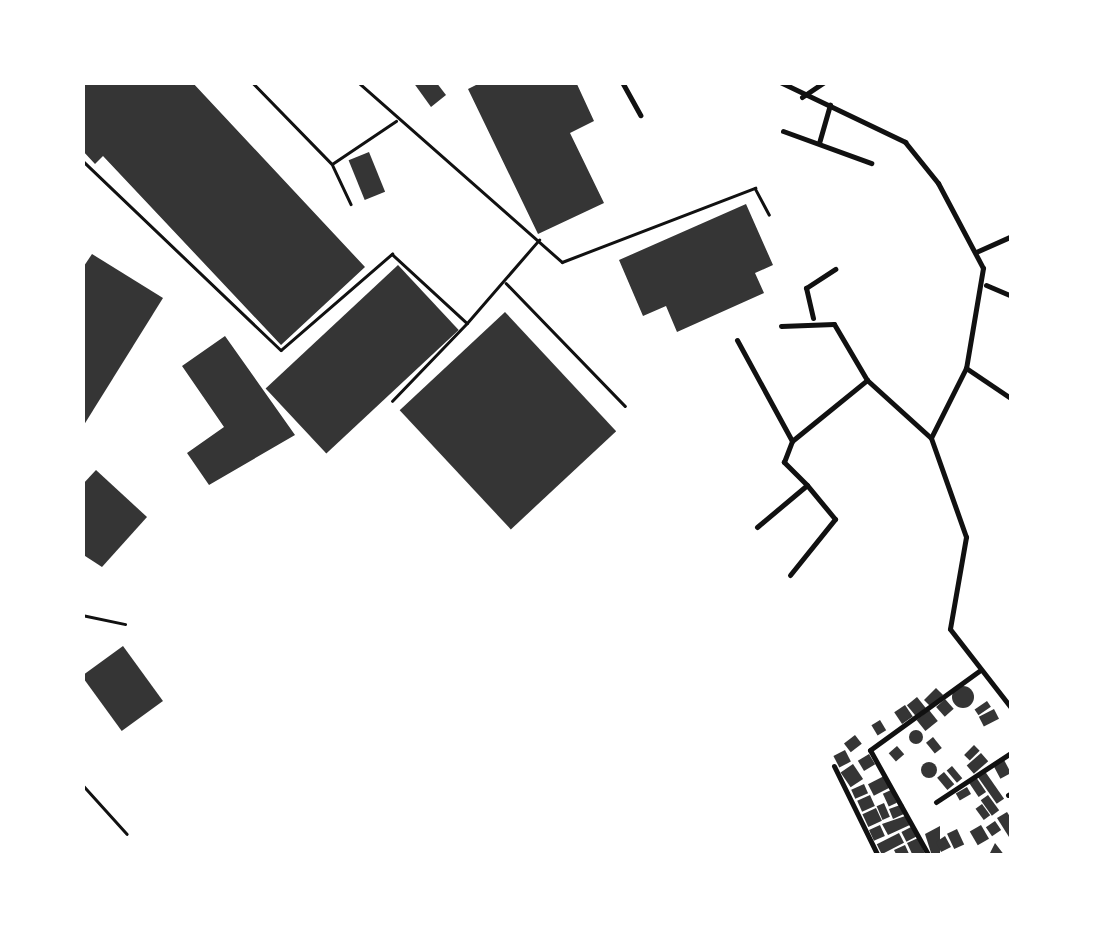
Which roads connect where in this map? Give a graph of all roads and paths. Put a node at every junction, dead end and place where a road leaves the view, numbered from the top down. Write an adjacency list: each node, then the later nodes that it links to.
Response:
1 (252, 82): 14 (lane)
2 (358, 82): 9 (lane)
3 (622, 82): 8 (street)
4 (780, 82): 6 (street)
5 (824, 82): 6 (street)
6 (802, 97): 7 (street)
7 (830, 105): 11 (street); 19 (street)
8 (640, 116)
9 (397, 120): 14 (lane); 18 (lane)
10 (782, 131): 11 (street)
11 (819, 143): 13 (street)
12 (82, 160): 25 (lane)
13 (871, 163)
14 (332, 164): 15 (lane)
15 (351, 204)
16 (769, 214): 18 (lane)
17 (1012, 236): 19 (street)
18 (539, 240): 21 (lane)
19 (976, 252): 22 (street)
20 (835, 268): 24 (street)
21 (505, 282): 25 (lane); 32 (lane)
22 (986, 285): 23 (street); 28 (street)
23 (1012, 296)
24 (814, 319): 26 (street); 29 (street)
25 (466, 323): 31 (lane)
26 (781, 326)
27 (737, 340): 34 (street)
28 (966, 368): 30 (street); 33 (street)
29 (867, 380): 33 (street); 34 (street)
30 (1011, 400)
31 (392, 401)
32 (624, 406)
33 (931, 438): 40 (street)
34 (792, 441): 35 (street)
35 (807, 485): 36 (street); 37 (street)
36 (757, 526)
37 (790, 575)
38 (82, 615): 39 (lane)
39 (125, 624)
40 (979, 671): 41 (street); 48 (street)
41 (1012, 709)
42 (1012, 752): 45 (street)
43 (834, 766): 47 (street)
44 (82, 784): 46 (lane)
45 (936, 802)
46 (127, 834)
47 (878, 856)
48 (929, 856)

